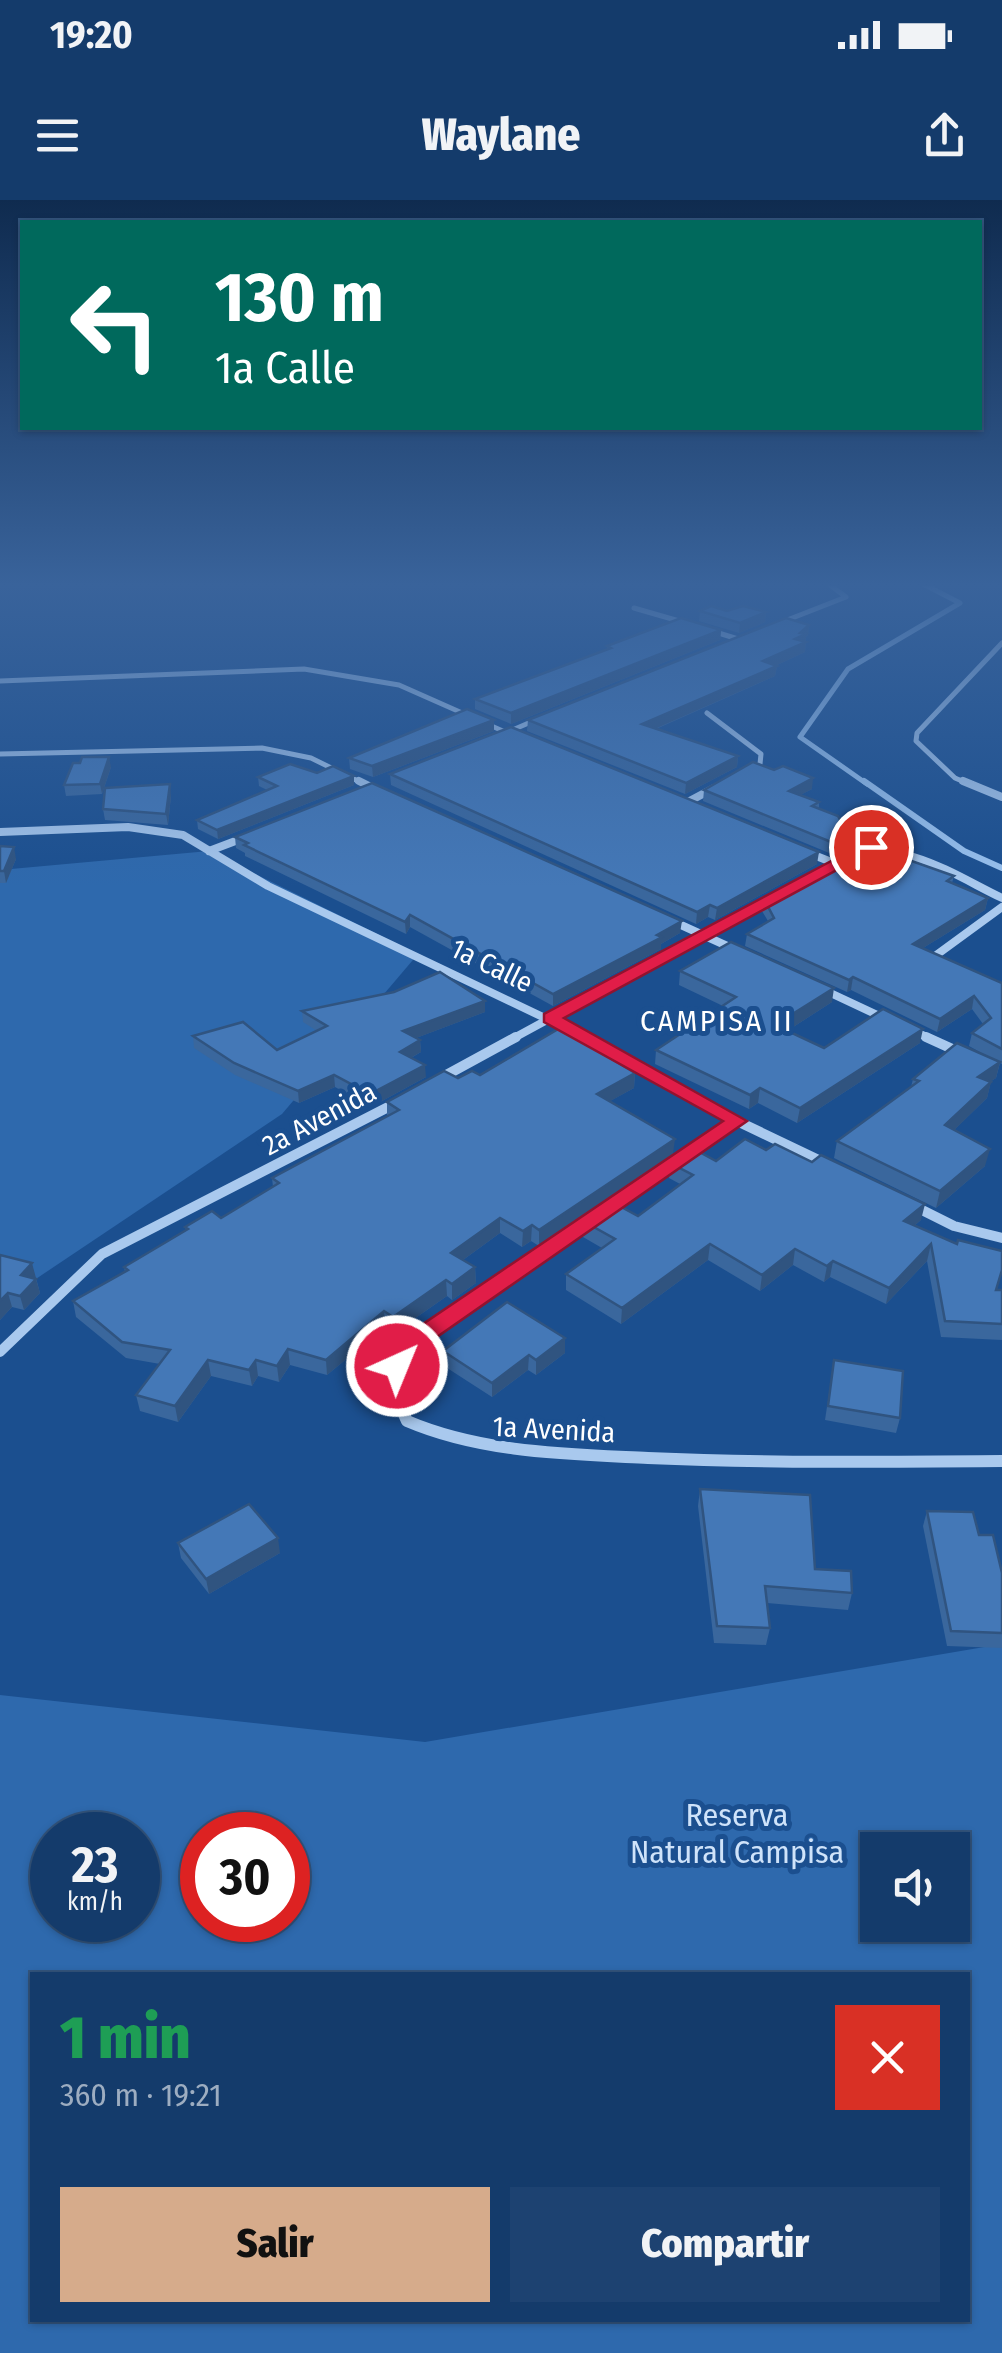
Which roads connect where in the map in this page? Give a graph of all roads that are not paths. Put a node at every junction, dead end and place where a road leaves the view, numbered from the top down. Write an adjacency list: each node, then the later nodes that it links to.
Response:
1 (400, 685): 5 (street)
2 (961, 685): 16 (street)
3 (707, 713): 9 (street)
4 (542, 718): 5 (street)
5 (506, 732): 6 (street); 7 (street)
6 (490, 739)
7 (524, 740)
8 (0, 754): 12 (street)
9 (745, 772)
10 (730, 780): 17 (street)
11 (390, 782): 12 (street)
12 (373, 788): 13 (street); 14 (street)
13 (355, 795)
14 (391, 796)
15 (666, 796): 17 (street)
16 (1002, 797)
17 (684, 804): 18 (street)
18 (700, 810)
19 (264, 830): 22 (street)
20 (0, 832): 22 (street, 1a Calle)
21 (800, 850): 23 (street)
22 (209, 851): 33 (street, 1a Calle)
23 (834, 863): 24 (street); 26 (street)
24 (818, 872)
25 (785, 890): 29 (street)
26 (1002, 898)
27 (1002, 908): 31 (street)
28 (652, 912): 29 (street)
29 (704, 936): 30 (street); 33 (street)
30 (739, 952)
31 (935, 956)
32 (809, 984): 34 (street)
33 (551, 1018): 35 (street); 37 (street, 1a Calle)
34 (967, 1055)
35 (429, 1085)
36 (411, 1094): 41 (street, 2a Avenida)
37 (737, 1121): 38 (street, 1a Calle); 42 (street, 1a Avenida)
38 (837, 1169)
39 (904, 1202): 40 (street)
40 (1002, 1238)
41 (0, 1352)
42 (1002, 1461)

